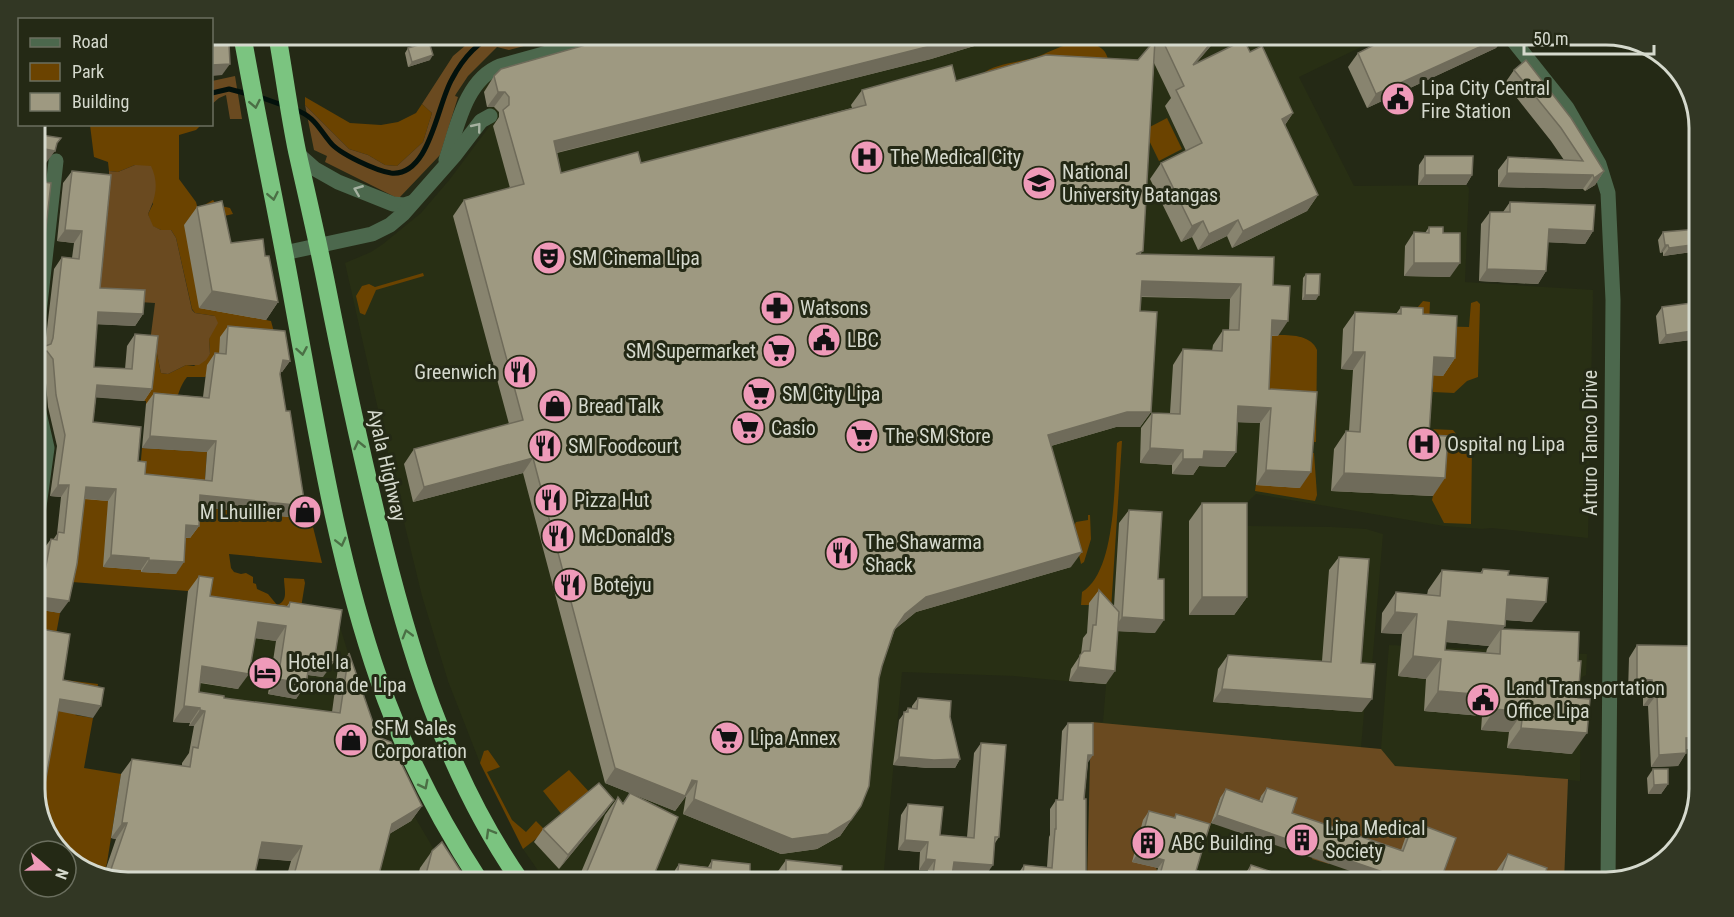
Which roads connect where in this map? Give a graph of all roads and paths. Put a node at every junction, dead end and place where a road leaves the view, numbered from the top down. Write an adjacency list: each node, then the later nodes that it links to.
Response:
1 (244, 45): 11 (highway, one-way to 11)
2 (279, 45): 6 (highway, Ayala Highway)
3 (576, 45): 8 (street)
4 (1517, 45): 17 (street, Arturo Tanco Drive)
5 (490, 116): 8 (street, one-way to 5)
6 (298, 152): 9 (street, one-way to 6); 10 (highway, Ayala Highway)
7 (56, 161): 12 (street)
8 (439, 173): 9 (street)
9 (413, 202): 10 (street)
10 (318, 247): 11 (street); 16 (highway, Ayala Highway, one-way to 10)
11 (284, 254): 15 (highway, one-way to 15)
12 (45, 259)
13 (45, 438): 14 (street)
14 (45, 462)
15 (474, 872)
16 (515, 872)
17 (1608, 872)

